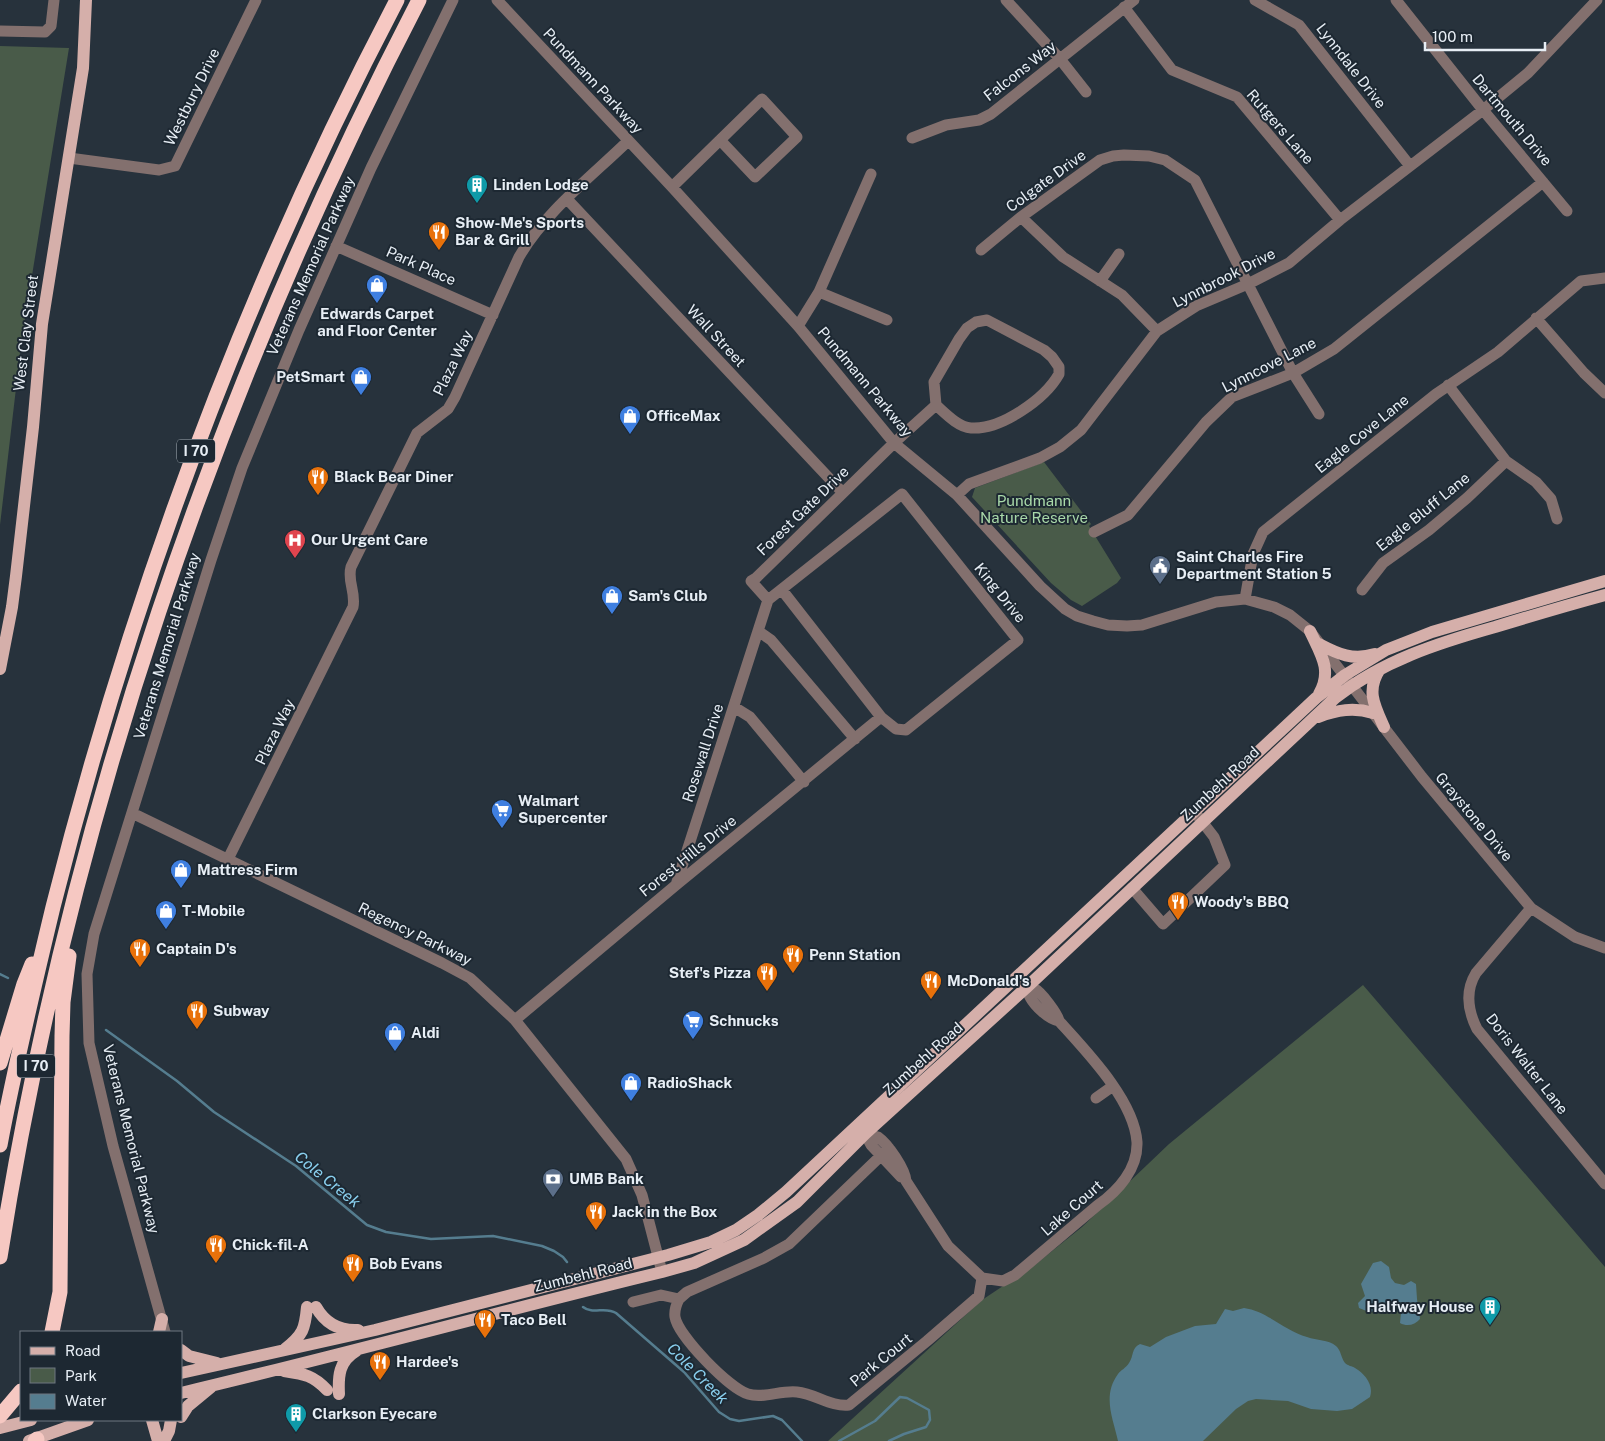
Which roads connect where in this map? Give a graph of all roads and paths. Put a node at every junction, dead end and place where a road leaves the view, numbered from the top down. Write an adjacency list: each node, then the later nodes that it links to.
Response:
1 (54, 0): 13 (street)
2 (86, 0): 20 (main road, West Clay Street)
3 (256, 0): 20 (street, Westbury Drive)
4 (397, 0): 82 (highway, I 70)
5 (419, 0): 78 (highway, I 70)
6 (453, 0): 29 (street, Veterans Memorial Parkway)
7 (497, 0): 19 (street, Pundmann Parkway)
8 (1006, 0): 14 (street)
9 (1255, 0): 21 (street, Lynndale Drive)
10 (1396, 0): 16 (street, Dartmouth Drive)
11 (1597, 0): 16 (street, Lynnbrook Drive)
12 (1129, 4): 14 (street, Falcons Way); 28 (street, Rutgers Lane)
13 (0, 31)
14 (1060, 59): 15 (street); 17 (street, Falcons Way)
15 (1086, 92)
16 (1483, 110): 21 (street, Lynnbrook Drive); 23 (street, Dartmouth Drive)
17 (912, 138)
18 (720, 140): 18 (street); 24 (street)
19 (628, 141): 24 (street, Pundmann Parkway); 25 (street, Plaza Way)
20 (69, 158): 60 (main road, West Clay Street)
21 (1410, 166): 28 (street, Lynnbrook Drive)
22 (872, 174): 35 (street)
23 (1544, 182): 26 (street, Dartmouth Drive); 41 (street, Lynncove Lane)
24 (672, 187): 39 (street, Pundmann Parkway)
25 (567, 200): 36 (street, Plaza Way); 48 (street, Wall Street)
26 (1567, 211)
27 (1021, 217): 30 (street, Colgate Drive); 33 (street); 34 (street, Colgate Drive)
28 (1340, 220): 34 (street, Lynnbrook Drive)
29 (336, 246): 36 (street, Park Place); 75 (street, Veterans Memorial Parkway)
30 (981, 250)
31 (1119, 254): 33 (street)
32 (1605, 278): 37 (street, Eagle Cove Lane)
33 (1100, 281): 40 (street)
34 (1248, 284): 40 (street, Lynnbrook Drive); 41 (street, Colgate Drive)
35 (819, 292): 38 (street); 39 (street)
36 (493, 315): 77 (street, Plaza Way)
37 (1536, 318): 42 (street, Eagle Cove Lane); 43 (street)
38 (887, 320)
39 (798, 326): 46 (street, Pundmann Parkway)
40 (1157, 331): 49 (street, Lynnbrook Drive)
41 (1293, 373): 45 (street, Colgate Drive); 51 (street, Lynncove Lane)
42 (1448, 385): 47 (street); 56 (street, Eagle Cove Lane)
43 (1605, 393)
44 (936, 405): 44 (street); 46 (street, Forest Gate Drive)
45 (1319, 414)
46 (894, 443): 48 (street, Forest Gate Drive); 49 (street, Pundmann Parkway)
47 (1506, 461): 50 (street); 54 (street, Eagle Bluff Lane)
48 (843, 493): 57 (street, Forest Gate Drive)
49 (957, 495): 56 (street, Pundmann Parkway)
50 (1557, 519)
51 (1094, 532)
52 (1605, 581): 62 (main road, Zumbehl Road)
53 (782, 590): 57 (street); 69 (street, King Drive); 69 (street, King Drive)
54 (1362, 590)
55 (1605, 595): 64 (main road, Zumbehl Road)
56 (1245, 599): 59 (street, Pundmann Parkway)
57 (768, 600): 58 (street, Rosewall Drive)
58 (758, 631): 67 (street, Rosewall Drive); 72 (street)
59 (1310, 631): 61 (street, Pundmann Parkway); 66 (main road)
60 (2, 644): 63 (main road, West Clay Street)
61 (1319, 644): 62 (main road); 65 (street, Pundmann Parkway)
62 (1386, 650): 65 (main road, Zumbehl Road)
63 (0, 669)
64 (1380, 669): 65 (main road, Zumbehl Road); 71 (main road)
65 (1348, 680): 66 (main road, Zumbehl Road); 68 (street, Graystone Drive); 70 (main road, Zumbehl Road)
66 (1316, 698): 74 (main road, Zumbehl Road)
67 (734, 707): 73 (street); 79 (street, Rosewall Drive)
68 (1374, 714): 70 (main road); 71 (street, Graystone Drive)
69 (882, 717): 72 (street, Forest Hills Drive)
70 (1311, 720): 76 (main road, Zumbehl Road)
71 (1384, 727): 81 (street, Graystone Drive)
72 (855, 739): 73 (street, Forest Hills Drive)
73 (804, 782): 79 (street, Forest Hills Drive)
74 (1195, 812): 76 (street); 84 (main road, Zumbehl Road)
75 (132, 813): 77 (street, Regency Parkway); 101 (street, Veterans Memorial Parkway)
76 (1203, 822): 80 (main road, Zumbehl Road); 80 (street)
77 (228, 859): 86 (street, Regency Parkway)
78 (80, 878): 94 (highway, I 70); 103 (highway)
79 (676, 885): 86 (street, Forest Hills Drive)
80 (1132, 888): 85 (main road, Zumbehl Road)
81 (1531, 908): 83 (street, Graystone Drive); 93 (street, Doris Walter Lane)
82 (49, 924): 87 (highway); 91 (highway, I 70)
83 (1605, 948)
84 (1018, 976): 85 (street, Lake Court); 90 (main road, Zumbehl Road)
85 (1027, 987): 88 (street, Lake Court); 90 (main road, Zumbehl Road)
86 (515, 1020): 95 (street, Regency Parkway)
87 (0, 1063)
88 (1113, 1086): 89 (street); 97 (street, Lake Court)
89 (1096, 1098)
90 (862, 1128): 92 (street); 95 (main road, Zumbehl Road); 96 (main road, Zumbehl Road)
91 (0, 1145)
92 (885, 1152): 97 (street); 99 (street)
93 (1605, 1184)
94 (0, 1257)
95 (658, 1258): 96 (street, Regency Parkway); 98 (main road, Zumbehl Road)
96 (662, 1272): 98 (main road, Zumbehl Road)
97 (982, 1278): 99 (street, Park Court)
98 (531, 1297): 102 (main road, Zumbehl Road); 106 (main road, Zumbehl Road)
99 (679, 1299): 100 (street)
100 (633, 1302)
101 (162, 1319): 104 (main road); 105 (street, Veterans Memorial Parkway)
102 (375, 1330): 108 (main road, Zumbehl Road); 108 (main road)
103 (52, 1331)
104 (159, 1331)
105 (166, 1331)
106 (360, 1349): 110 (main road, Zumbehl Road); 110 (main road)
107 (182, 1351): 109 (main road)
108 (282, 1351): 109 (main road, Zumbehl Road)
109 (219, 1364): 111 (main road, Zumbehl Road)
110 (279, 1370): 112 (main road, Zumbehl Road)
111 (182, 1373)
112 (214, 1385): 114 (main road, Zumbehl Road); 115 (main road)
113 (20, 1392): 116 (highway)
114 (182, 1393)
115 (182, 1415)
116 (0, 1416)
117 (27, 1421): 121 (main road)
118 (85, 1421): 123 (main road)
119 (152, 1421): 124 (main road)
120 (178, 1421): 122 (main road)
121 (0, 1428)
122 (168, 1430)
123 (34, 1440)
124 (158, 1441)

